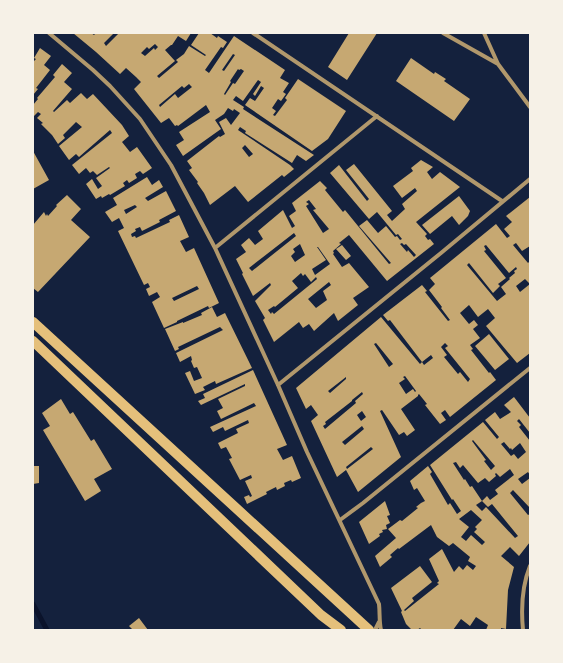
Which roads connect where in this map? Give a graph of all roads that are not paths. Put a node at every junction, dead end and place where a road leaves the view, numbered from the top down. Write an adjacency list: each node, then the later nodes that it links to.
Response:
1 (49, 33): 10 (street)
2 (253, 33): 7 (street)
3 (443, 33): 5 (street)
4 (484, 33): 5 (street)
5 (498, 64): 6 (street)
6 (530, 107)
7 (377, 116): 9 (street); 10 (street)
8 (530, 179): 9 (street)
9 (502, 201): 14 (street)
10 (215, 248): 14 (street)
11 (33, 322): 19 (main road)
12 (33, 341): 18 (main road)
13 (530, 368): 15 (street)
14 (278, 385): 15 (street)
15 (340, 520): 17 (street)
16 (530, 566): 22 (street)
17 (380, 621): 20 (street); 21 (street)
18 (341, 630)
19 (369, 630)
20 (375, 630)
21 (381, 630)
22 (523, 630)

